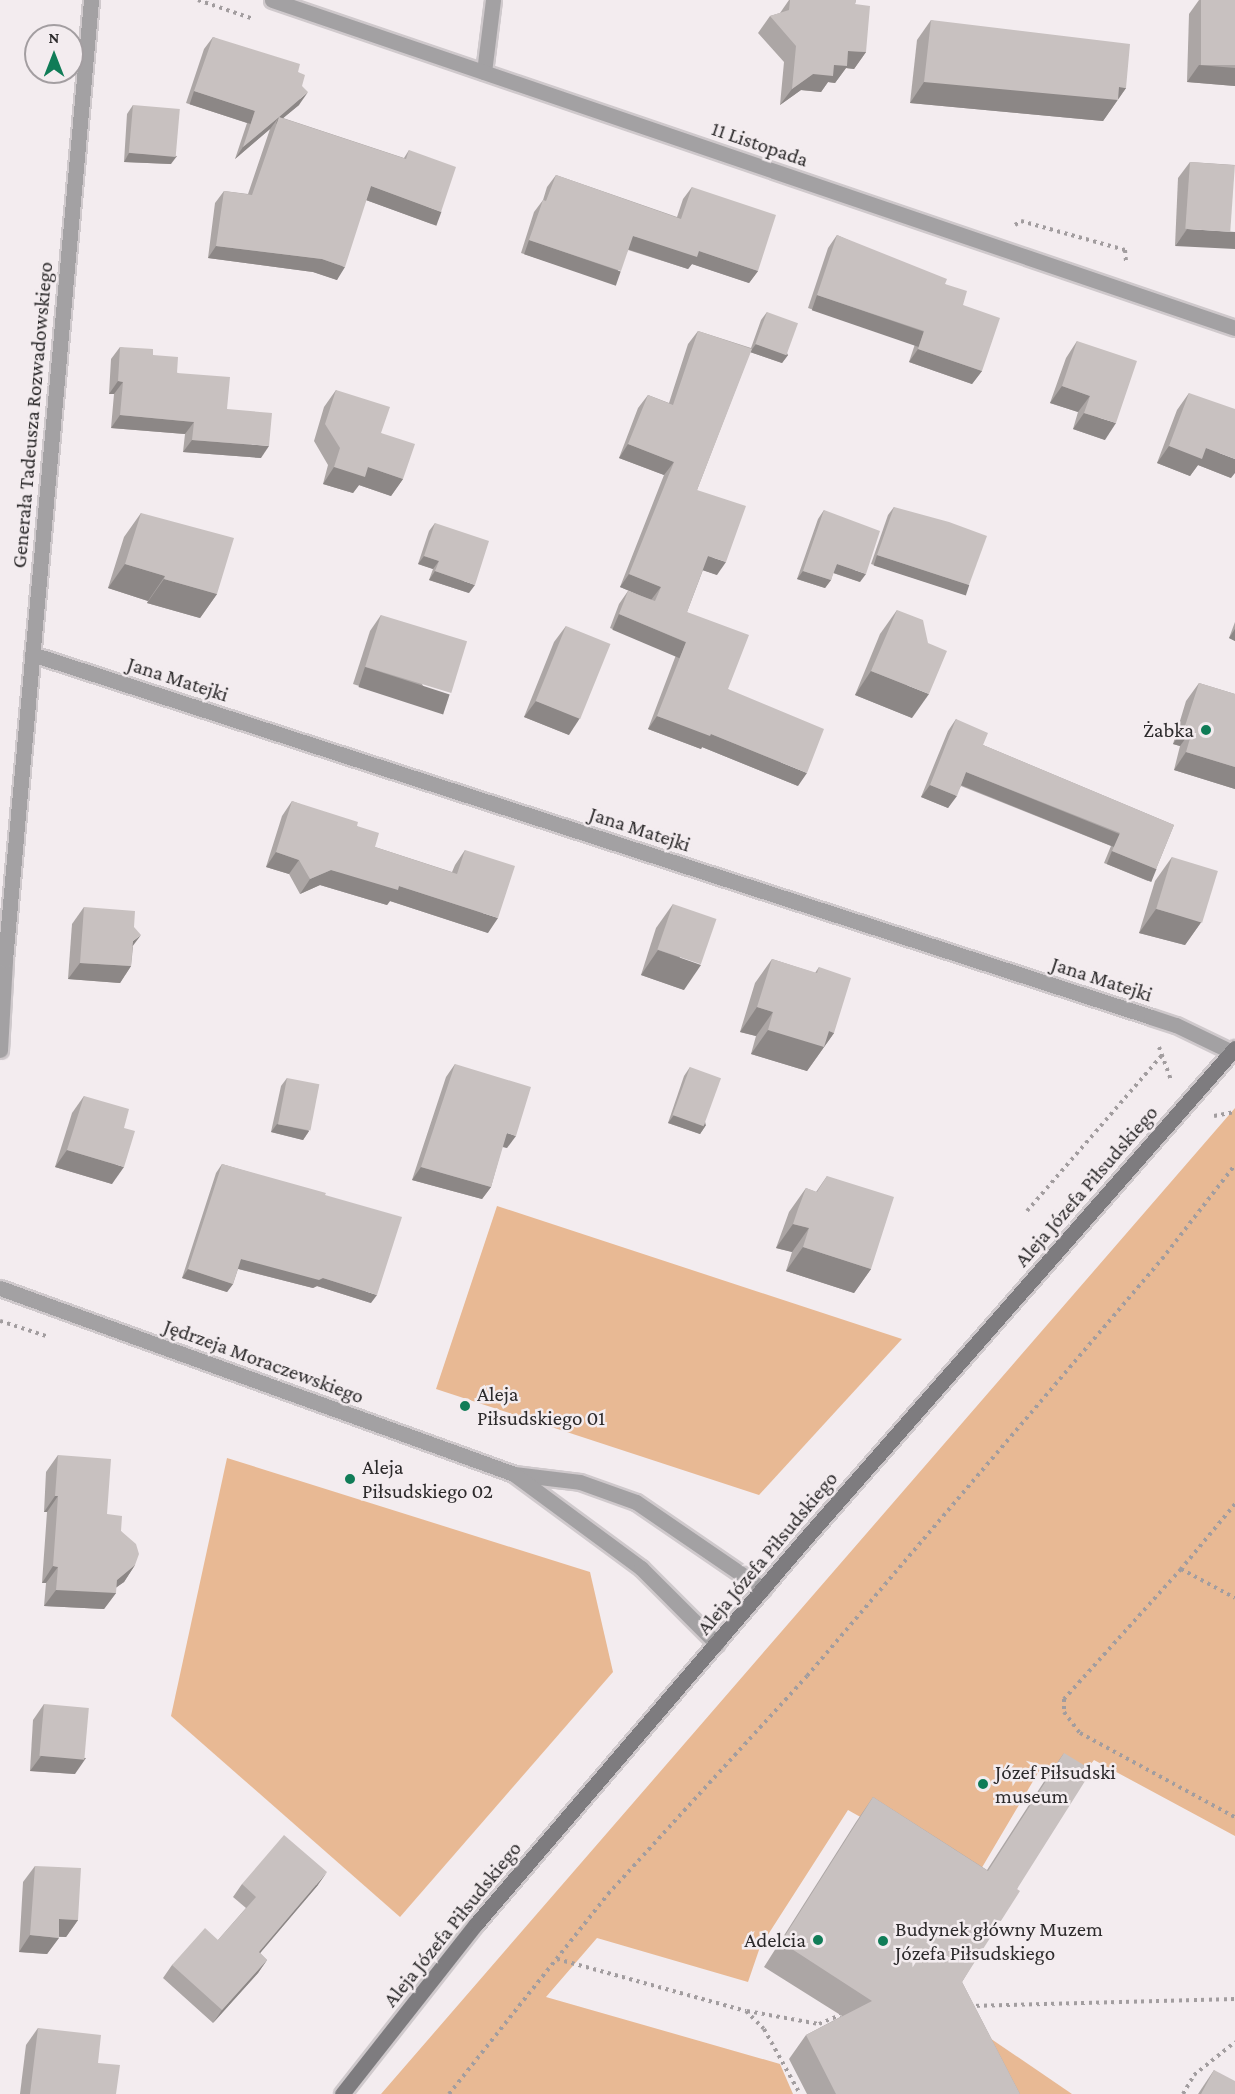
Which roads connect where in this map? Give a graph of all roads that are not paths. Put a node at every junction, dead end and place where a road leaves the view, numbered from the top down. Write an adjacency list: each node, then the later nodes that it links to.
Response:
1 (90, 0): 6 (street, Generała Tadeusza Rozwadowskiego)
2 (272, 0): 4 (street, 11 Listopada)
3 (493, 0): 4 (street)
4 (484, 72): 5 (street, 11 Listopada)
5 (1235, 328)
6 (32, 654): 7 (street, Generała Tadeusza Rozwadowskiego); 9 (street, Jana Matejki)
7 (3, 958): 8 (street, Generała Tadeusza Rozwadowskiego)
8 (0, 1050)
9 (1233, 1050): 12 (main road, Aleja Józefa Piłsudskiego)
10 (0, 1288): 11 (street, Jędrzeja Moraczewskiego)
11 (514, 1474): 12 (street, Jędrzeja Moraczewskiego); 13 (street, Jędrzeja Moraczewskiego)
12 (763, 1589): 13 (main road, Aleja Józefa Piłsudskiego)
13 (717, 1644): 14 (main road, Aleja Józefa Piłsudskiego)
14 (342, 2094)

